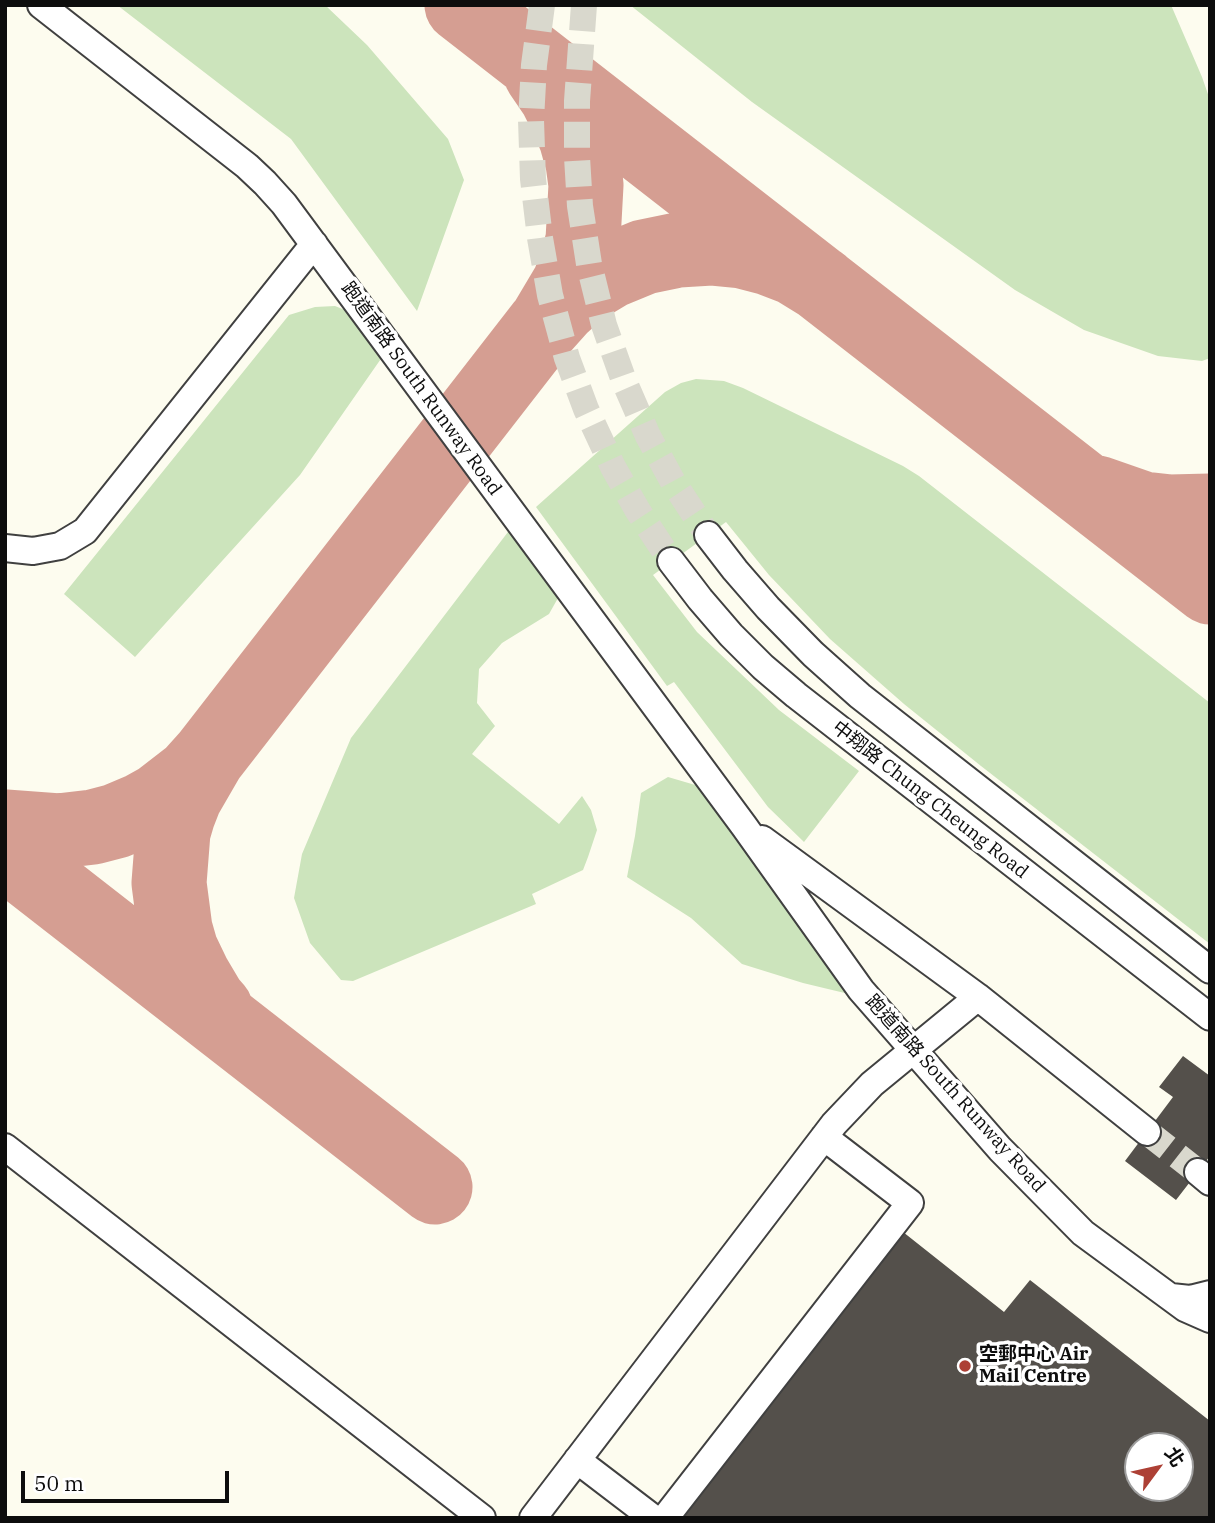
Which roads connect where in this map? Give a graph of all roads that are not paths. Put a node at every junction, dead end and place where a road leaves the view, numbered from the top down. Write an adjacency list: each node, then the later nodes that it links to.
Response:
1 (41, 5): 2 (lane, 跑道南路 South Runway Road)
2 (314, 244): 4 (lane); 6 (lane, 跑道南路 South Runway Road)
3 (708, 535): 7 (lane, 中翔路 Chung Cheung Road)
4 (5, 548)
5 (671, 561): 9 (lane, 中翔路 Chung Cheung Road)
6 (744, 826): 8 (lane, 跑道南路 South Runway Road); 10 (lane, 跑道南路 South Runway Road)
7 (1210, 970)
8 (978, 997): 10 (lane); 11 (lane, 跑道南路 South Runway Road)
9 (1210, 1017)
10 (914, 1049): 12 (lane); 15 (lane, 跑道南路 South Runway Road)
11 (1147, 1132)
12 (824, 1136): 17 (lane); 21 (lane)
13 (5, 1147): 18 (lane)
14 (1210, 1294): 15 (lane)
15 (1171, 1297): 16 (lane, 跑道南路 South Runway Road)
16 (1210, 1319)
17 (577, 1461): 19 (lane); 20 (lane)
18 (482, 1518)
19 (533, 1518)
20 (653, 1518)
21 (665, 1518)

